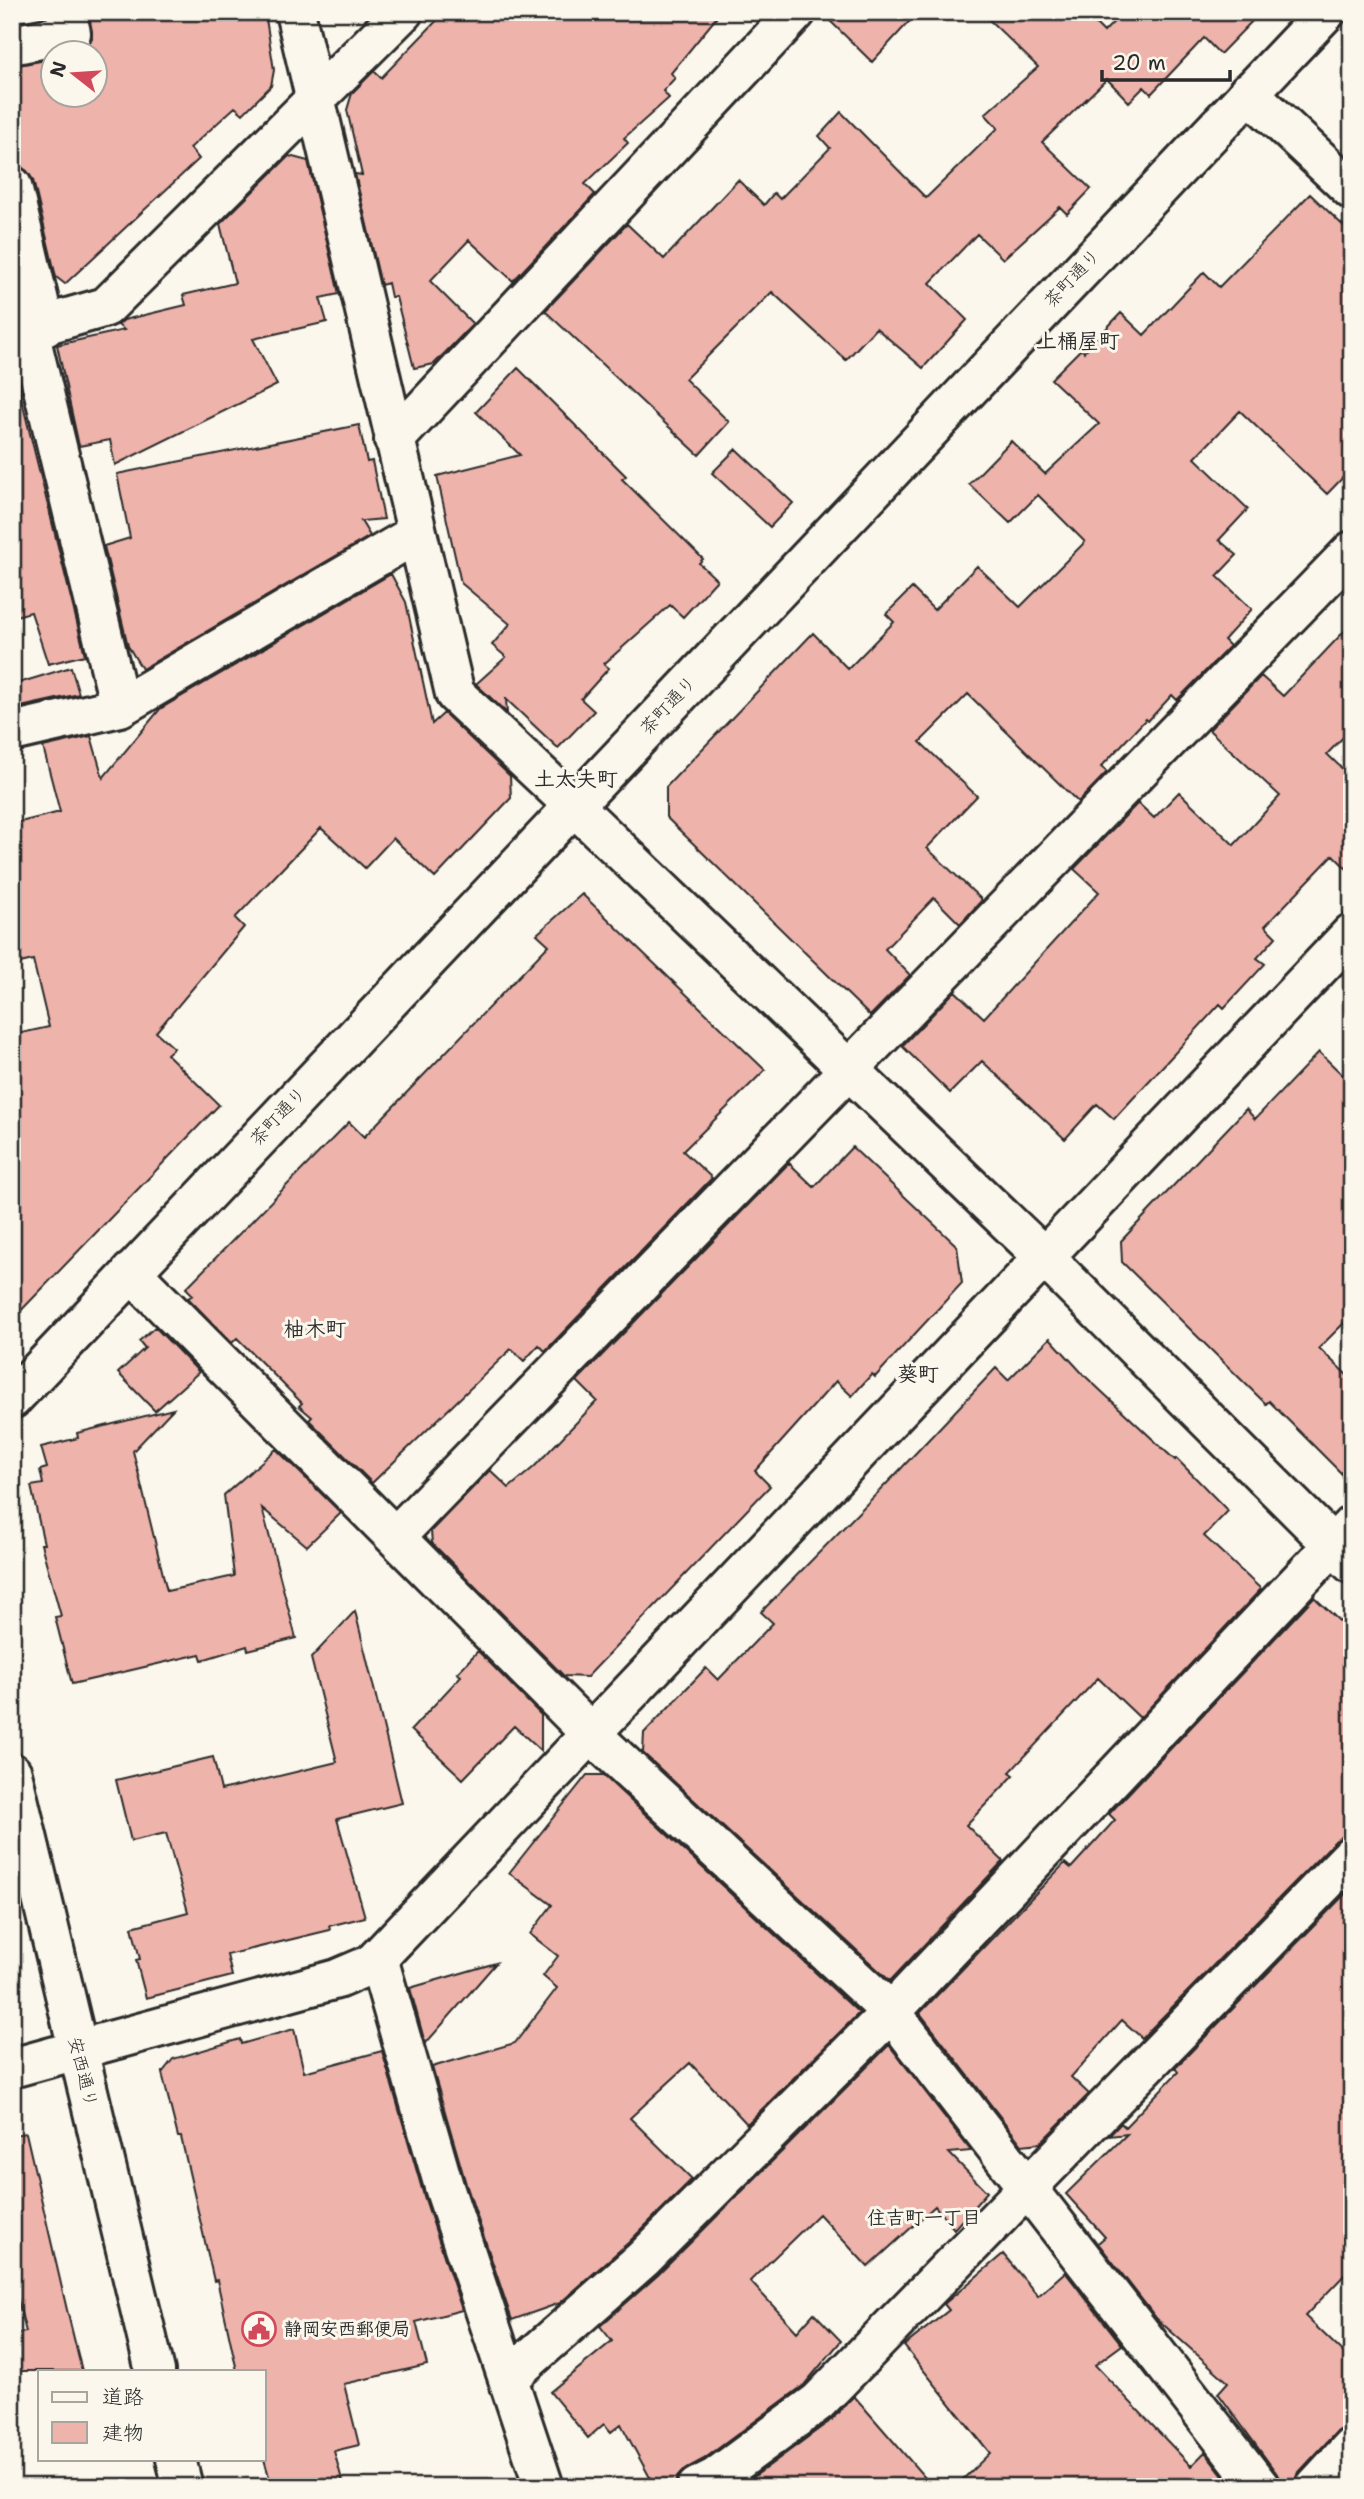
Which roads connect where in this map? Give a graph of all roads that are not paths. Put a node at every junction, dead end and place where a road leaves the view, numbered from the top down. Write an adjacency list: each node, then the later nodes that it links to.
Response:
1 (66, 12): 6 (street)
2 (295, 12): 8 (street)
3 (404, 12): 8 (street)
4 (796, 12): 12 (street)
5 (1320, 14): 7 (street, 茶町通り)
6 (12, 45)
7 (1248, 92): 10 (street); 17 (street, 茶町通り)
8 (316, 97): 11 (street); 12 (street)
9 (12, 186): 11 (street)
10 (1352, 190)
11 (29, 331): 15 (street)
12 (394, 440): 13 (street)
13 (416, 534): 15 (street); 17 (street)
14 (1352, 551): 19 (street)
15 (120, 706): 16 (street)
16 (12, 732)
17 (573, 805): 19 (street); 21 (street, 茶町通り)
18 (1352, 933): 20 (street)
19 (847, 1068): 20 (street); 23 (street)
20 (1044, 1256): 24 (street); 25 (street)
21 (131, 1272): 22 (street, 茶町通り); 23 (street)
22 (12, 1399)
23 (395, 1537): 25 (street)
24 (1345, 1545): 29 (street)
25 (591, 1734): 28 (street); 29 (street)
26 (12, 1773): 30 (street, 安西通り)
27 (1352, 1855): 32 (street)
28 (378, 1958): 30 (street); 34 (street)
29 (891, 2012): 32 (street); 34 (street)
30 (77, 2050): 31 (street); 33 (street, 安西通り)
31 (12, 2068)
32 (1027, 2190): 39 (street); 40 (street)
33 (155, 2370)
34 (508, 2378): 38 (street)
35 (1352, 2447): 41 (street)
36 (176, 2460): 37 (street)
37 (183, 2487)
38 (544, 2487)
39 (697, 2487)
40 (1260, 2487)
41 (1315, 2487)

